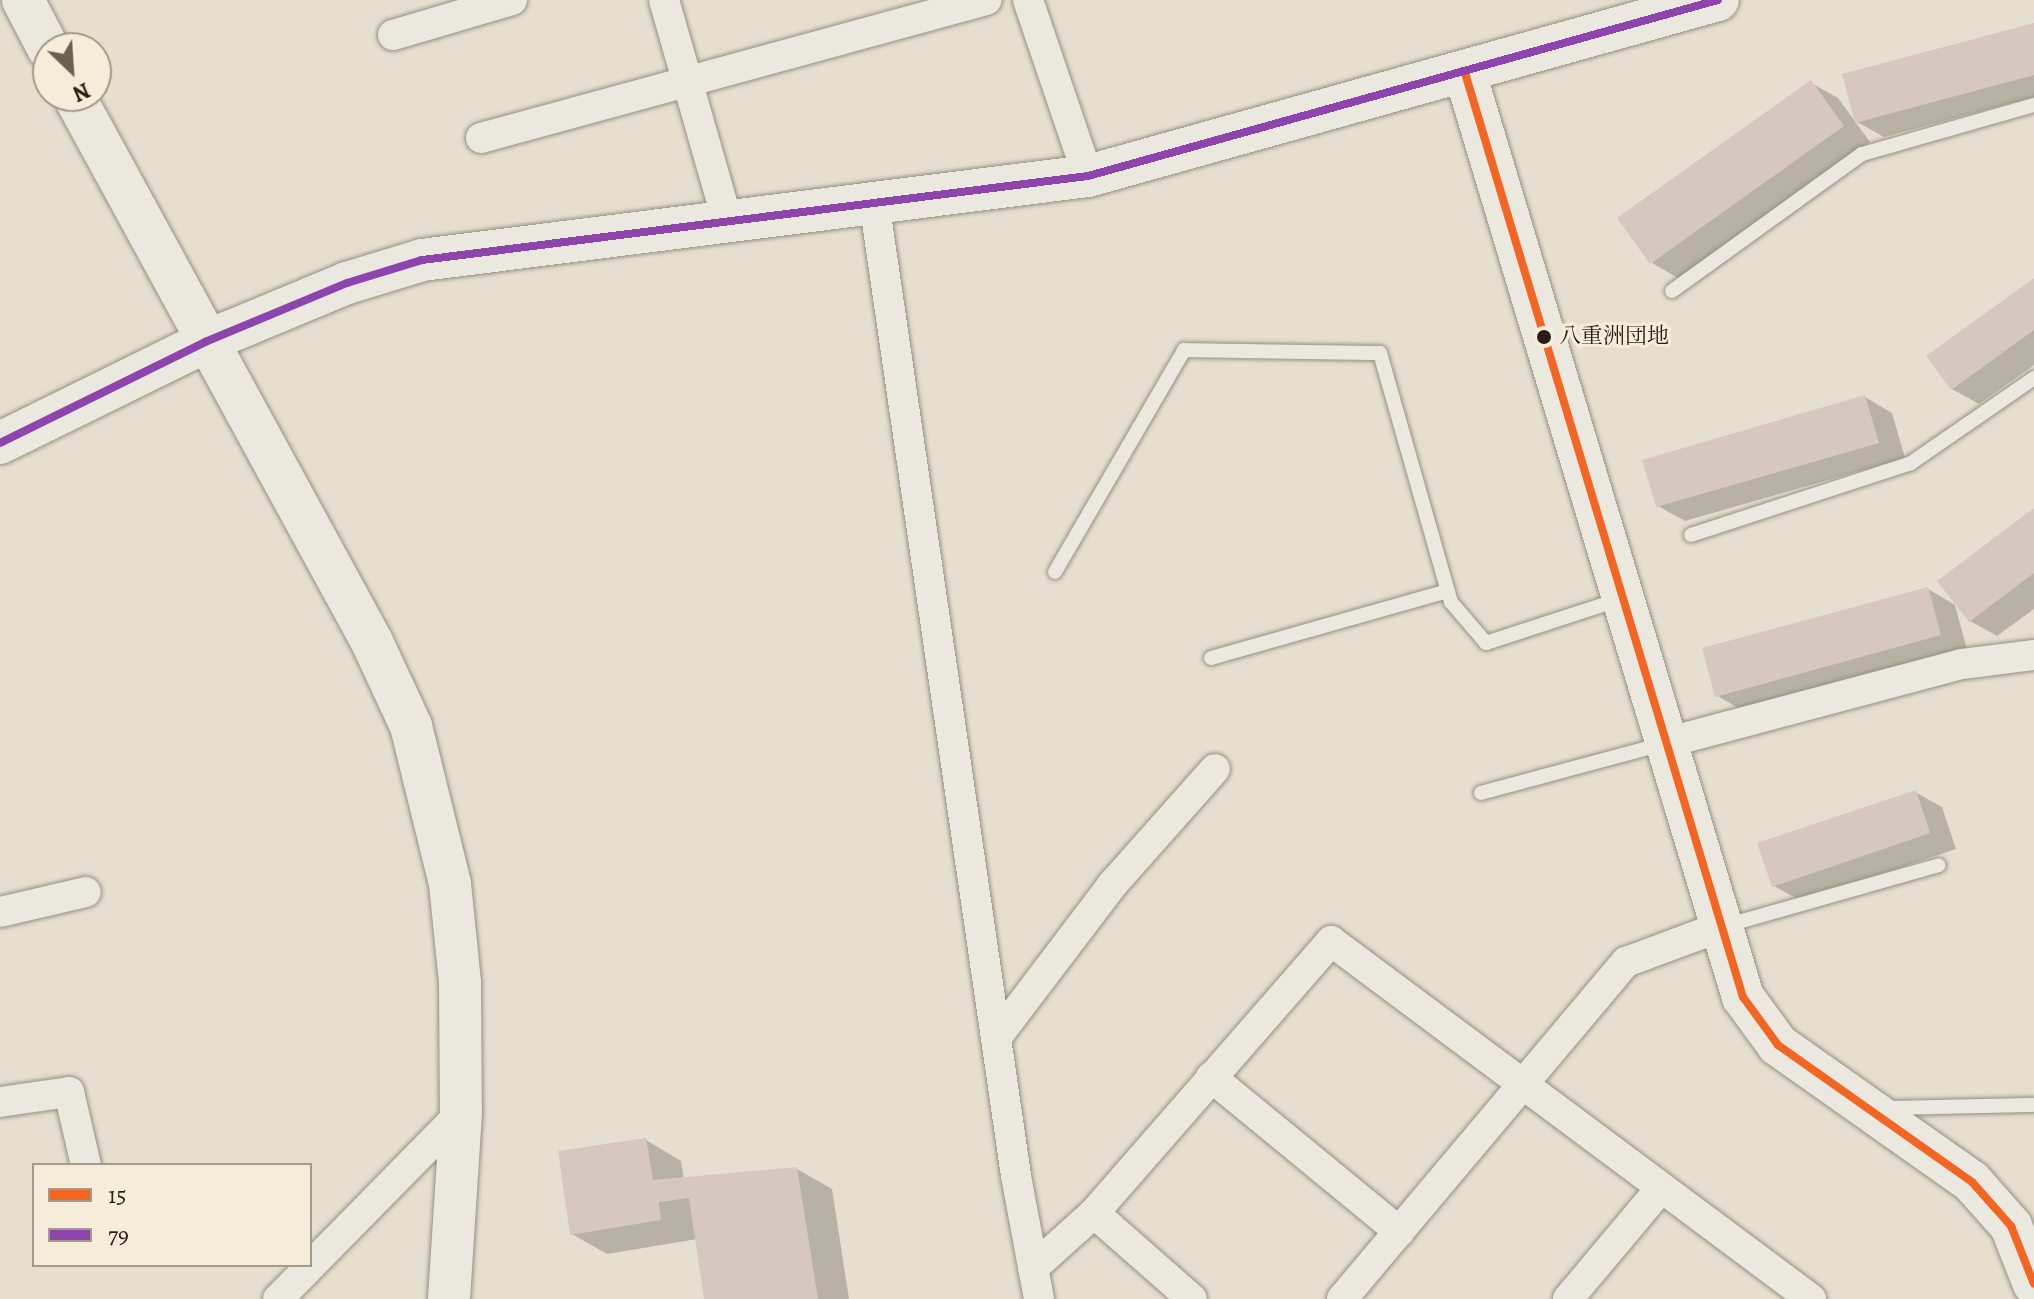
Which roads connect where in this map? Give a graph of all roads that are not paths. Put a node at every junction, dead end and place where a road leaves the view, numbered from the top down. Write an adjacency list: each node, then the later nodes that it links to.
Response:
1 (23, 0): 7 (street)
2 (512, 0): 8 (street)
3 (664, 0): 10 (street)
4 (986, 0): 10 (street)
5 (1028, 0): 14 (street)
6 (1718, 0): 9 (street)
7 (40, 32)
8 (393, 35)
9 (1465, 73): 14 (street); 24 (street)
10 (687, 80): 13 (street); 16 (street)
11 (2034, 105): 17 (lane)
12 (83, 112): 18 (street)
13 (481, 138)
14 (1088, 176): 15 (street)
15 (874, 201): 16 (street); 34 (street)
16 (728, 223): 18 (street)
17 (1672, 291)
18 (205, 342): 20 (street); 40 (street)
19 (2034, 378): 21 (lane)
20 (0, 443)
21 (1691, 535)
22 (1055, 572): 23 (lane)
23 (1448, 591): 24 (lane); 26 (lane)
24 (1623, 598): 27 (street)
25 (2034, 655): 27 (street)
26 (1211, 658)
27 (1665, 743): 29 (lane); 33 (street)
28 (1215, 769): 34 (street)
29 (1481, 793)
30 (1939, 865): 33 (lane)
31 (86, 892): 32 (street)
32 (0, 912)
33 (1720, 927): 36 (street); 39 (street)
34 (996, 1038): 47 (street)
35 (1211, 1077): 36 (street); 43 (street); 44 (street)
36 (1528, 1085): 42 (street); 44 (street)
37 (0, 1102): 41 (street)
38 (2034, 1105): 39 (lane)
39 (1869, 1108): 48 (street)
40 (461, 1113): 45 (street); 51 (street)
41 (86, 1163)
42 (1661, 1188): 49 (street); 55 (street)
43 (1094, 1213): 47 (street); 53 (street)
44 (1400, 1232): 54 (street)
45 (312, 1264)
46 (309, 1267): 50 (street)
47 (1033, 1268): 52 (street)
48 (2034, 1284)
49 (1805, 1297)
50 (278, 1299)
51 (449, 1299)
52 (1039, 1299)
53 (1192, 1299)
54 (1342, 1299)
55 (1568, 1299)

